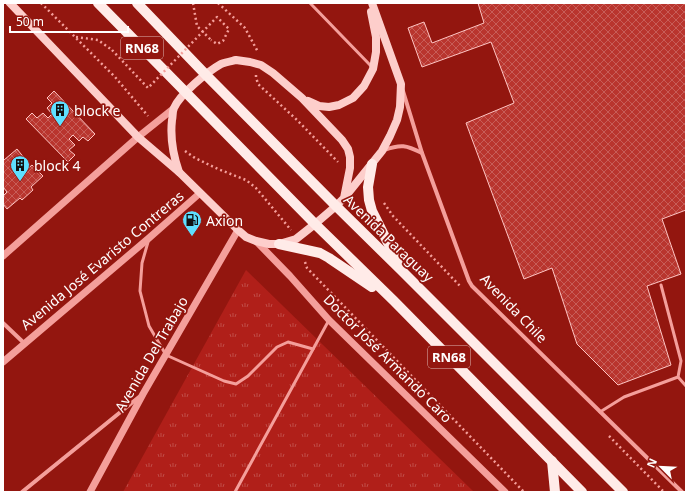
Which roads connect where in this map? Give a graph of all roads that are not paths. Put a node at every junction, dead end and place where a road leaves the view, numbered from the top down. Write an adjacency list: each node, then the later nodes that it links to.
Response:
1 (10, 3): 12 (main road)
2 (98, 3): 9 (main road, RN68)
3 (137, 3): 7 (main road, Avenida Paraguay / RN68)
4 (310, 3): 6 (lane)
5 (371, 3): 6 (main road); 8 (main road, Avenida Chile)
6 (374, 69): 10 (main road)
7 (206, 75): 9 (main road); 10 (main road); 19 (main road, Avenida Paraguay / RN68)
8 (401, 84): 13 (main road); 14 (street, Avenida Chile)
9 (186, 92): 11 (main road); 20 (main road, RN68)
10 (302, 98): 18 (main road)
11 (173, 109): 12 (street); 16 (main road)
12 (138, 137): 16 (main road); 25 (street)
13 (382, 151): 14 (street); 15 (main road)
14 (422, 153): 38 (street, Avenida Chile)
15 (372, 164): 18 (main road); 26 (main road)
16 (179, 172): 17 (main road)
17 (200, 194): 21 (main road); 22 (street, Avenida José Evaristo Contreras)
18 (344, 198): 19 (main road)
19 (336, 206): 20 (main road); 26 (main road, Avenida Paraguay / RN68)
20 (315, 224): 24 (main road); 28 (main road, RN68)
21 (238, 230): 23 (main road); 33 (street, Avenida Del Trabajo)
22 (149, 238): 31 (street, Avenida José Evaristo Contreras); 33 (lane)
23 (256, 241): 24 (main road); 29 (street, Doctor José Armando Caro)
24 (279, 244): 28 (main road)
25 (3, 256)
26 (401, 270): 46 (main road, Avenida Paraguay / RN68)
27 (661, 285): 35 (lane)
28 (394, 301): 39 (main road, RN68)
29 (329, 320): 32 (lane); 43 (street, Doctor José Armando Caro)
30 (3, 323): 31 (street)
31 (24, 343): 34 (street, Avenida José Evaristo Contreras)
32 (313, 348): 33 (lane); 42 (lane)
33 (166, 355): 37 (street, Avenida Del Trabajo)
34 (3, 362)
35 (678, 377): 36 (lane); 38 (lane)
36 (686, 386)
37 (143, 394): 40 (street); 41 (street, Avenida Del Trabajo)
38 (600, 412): 47 (street, Avenida Chile)
39 (552, 461): 44 (main road); 45 (main road, RN68)
40 (22, 492)
41 (90, 492)
42 (235, 492)
43 (505, 492)
44 (555, 492)
45 (582, 492)
46 (623, 492)
47 (682, 492)

